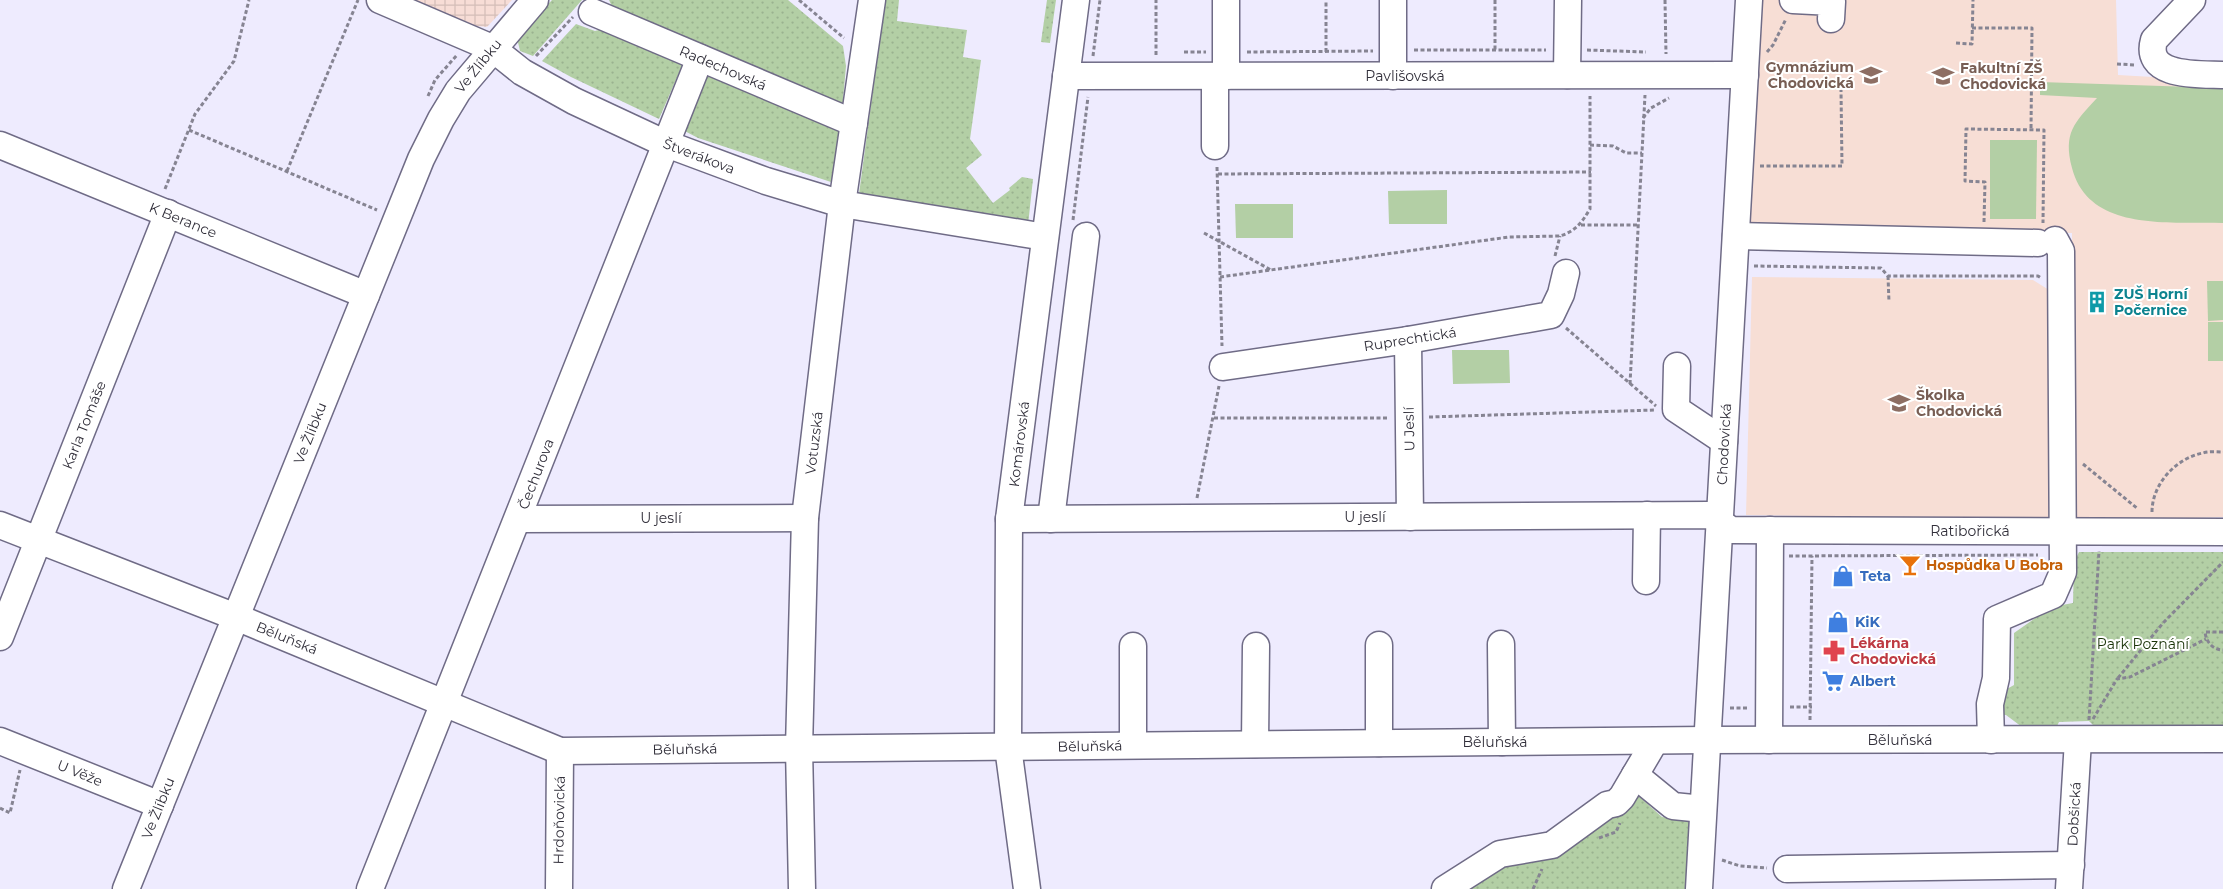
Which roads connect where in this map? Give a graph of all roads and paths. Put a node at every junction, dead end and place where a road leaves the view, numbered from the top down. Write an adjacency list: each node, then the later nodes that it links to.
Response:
1 (248, 0): 44 (path)
2 (358, 0): 52 (path)
3 (380, 0): 24 (street, Štverákova)
4 (535, 0): 24 (street, Ve Žlíbku)
5 (799, 0): 29 (path)
6 (872, 0): 29 (street, Votuzská)
7 (1076, 0): 35 (street, Komárovská)
8 (1100, 0): 35 (path)
9 (1156, 0): 31 (path)
10 (1226, 0): 36 (street)
11 (1326, 0): 32 (path)
12 (1393, 0): 33 (street)
13 (1495, 0): 25 (path)
14 (1568, 0): 26 (street)
15 (1665, 0): 34 (path)
16 (1749, 0): 39 (street, Chodovická)
17 (1794, 0): 21 (street); 39 (path)
18 (1973, 0): 22 (path)
19 (2192, 0): 40 (street)
20 (584, 13): 30 (street, Radechovská); 37 (path)
21 (1831, 19)
22 (1972, 28): 23 (path); 45 (path)
23 (1956, 43)
24 (492, 48): 37 (street, Štverákova); 76 (street, Ve Žlíbku)
25 (1495, 50): 26 (path); 33 (path); 41 (path)
26 (1568, 50): 34 (path); 38 (street)
27 (1175, 52): 36 (path)
28 (1102, 53): 35 (path)
29 (864, 54): 43 (street, Votuzská)
30 (700, 58): 43 (street, Radechovská); 46 (street, Čechurova)
31 (1156, 58): 35 (street, Pavlišovská); 36 (street, Pavlišovská)
32 (1326, 63): 33 (street, Pavlišovská); 33 (path); 36 (street, Pavlišovská); 36 (path)
33 (1393, 63): 41 (street, Pavlišovská)
34 (1664, 64): 38 (street, Pavlišovská); 39 (street, Pavlišovská); 50 (path)
35 (1083, 68): 62 (path); 66 (street, Komárovská)
36 (1222, 68): 49 (street)
37 (522, 72): 46 (street, Štverákova)
38 (1578, 75): 41 (street, Pavlišovská); 48 (path)
39 (1745, 75): 51 (street, Chodovická)
40 (2223, 75)
41 (1495, 76)
42 (1841, 90): 51 (path)
43 (854, 123): 57 (street, Votuzská)
44 (189, 130): 52 (path); 59 (path)
45 (2031, 130): 55 (path); 69 (path)
46 (664, 143): 57 (street, Štverákova); 92 (street, Čechurova)
47 (0, 145): 59 (street, K Berance)
48 (1590, 145): 50 (path); 53 (path)
49 (1215, 146): 54 (path)
50 (1642, 153): 60 (path)
51 (1740, 166): 65 (street, Chodovická)
52 (288, 172): 58 (path)
53 (1591, 172): 54 (path); 61 (path)
54 (1218, 174): 67 (path)
55 (1985, 182): 56 (path); 68 (path)
56 (1990, 182)
57 (842, 204): 66 (street, Štverákova); 90 (street, Votuzská)
58 (379, 210)
59 (162, 211): 76 (street, K Berance); 100 (street, Karla Tomáše)
60 (1638, 224): 61 (path); 82 (path)
61 (1580, 225): 64 (path)
62 (1079, 232): 94 (street)
63 (1204, 233): 67 (path)
64 (1560, 236): 71 (path); 72 (path)
65 (1736, 236): 68 (street); 70 (street, Chodovická)
66 (1045, 237): 93 (street, Komárovská)
67 (1219, 240): 72 (path); 74 (path)
68 (1984, 242): 69 (street)
69 (2047, 242): 75 (street)
70 (1734, 266): 73 (path); 86 (street, Chodovická)
71 (1560, 268): 78 (street)
72 (1272, 270): 74 (path)
73 (1888, 276): 75 (path); 77 (path)
74 (1220, 277): 81 (path)
75 (2061, 286): 85 (street)
76 (366, 295): 105 (street, Ve Žlíbku)
77 (1888, 302)
78 (1551, 315): 79 (street, Ruprechtická); 82 (path)
79 (1408, 340): 81 (street, Ruprechtická); 84 (street, U Jeslí)
80 (1677, 366): 86 (street)
81 (1223, 367): 83 (path)
82 (1630, 384): 84 (path)
83 (1214, 418): 84 (path); 91 (path)
84 (1409, 418): 89 (street, U Jeslí)
85 (2063, 438): 87 (path); 98 (street)
86 (1724, 442): 95 (street, Chodovická)
87 (2223, 452)
88 (1647, 515): 89 (street, U jeslí); 95 (street, U jeslí); 104 (street)
89 (1410, 517): 91 (street, U jeslí)
90 (805, 518): 92 (street, U jeslí); 129 (street, Votuzská)
91 (1193, 518): 94 (street, U jeslí)
92 (518, 519): 115 (street, Čechurova)
93 (1009, 519): 94 (street, U jeslí); 128 (street, Komárovská)
94 (1051, 519)
95 (1720, 521): 97 (street, Ratibořická); 117 (street, Chodovická)
96 (0, 525): 100 (street, Běluňská)
97 (1770, 530): 98 (street, Ratibořická); 118 (street)
98 (2063, 531): 99 (street, Ratibořická); 120 (street)
99 (2223, 532)
100 (38, 540): 105 (street, Běluňská); 107 (street, Karla Tomáše)
101 (2099, 548): 114 (path)
102 (1812, 556): 119 (path)
103 (2223, 562): 114 (path)
104 (1646, 582)
105 (236, 617): 115 (street, Běluňská); 133 (street, Ve Žlíbku)
106 (2223, 632): 108 (path)
107 (0, 637)
108 (2206, 639): 113 (path); 114 (path)
109 (1501, 644): 124 (street)
110 (1379, 645): 125 (street)
111 (1133, 646): 127 (street)
112 (1256, 646): 126 (street)
113 (2223, 650)
114 (2117, 679)
115 (442, 702): 131 (street, Běluňská); 140 (street, Čechurova)
116 (2223, 739): 121 (street, Běluňská)
117 (1707, 740): 118 (street, Běluňská); 123 (street, Běluňská); 135 (street, Chodovická)
118 (1769, 740): 119 (street, Běluňská)
119 (1808, 740): 120 (street, Běluňská)
120 (1991, 740): 121 (street, Běluňská)
121 (2078, 740): 138 (street, Dobšická)
122 (0, 741): 130 (street, U Věže)
123 (1655, 741): 124 (street, Běluňská); 132 (street)
124 (1502, 742): 125 (street, Běluňská)
125 (1379, 743): 126 (street, Běluňská)
126 (1255, 744): 127 (street, Běluňská)
127 (1133, 745): 128 (street, Běluňská)
128 (1008, 747): 129 (street, Běluňská); 143 (street, Komárovská)
129 (800, 748): 131 (street, Běluňská); 142 (street, Votuzská)
130 (24, 750): 133 (street, U Věže); 134 (path)
131 (560, 750): 141 (street, Hrdoňovická)
132 (1635, 775): 135 (street); 144 (street)
133 (160, 805): 139 (street, Ve Žlíbku)
134 (0, 808)
135 (1703, 809): 136 (street, Chodovická)
136 (1700, 858): 137 (path); 145 (street, Chodovická)
137 (1787, 869): 138 (street)
138 (2070, 877)
139 (126, 889)
140 (370, 889)
141 (558, 889)
142 (802, 889)
143 (1027, 889)
144 (1445, 889)
145 (1699, 889)

